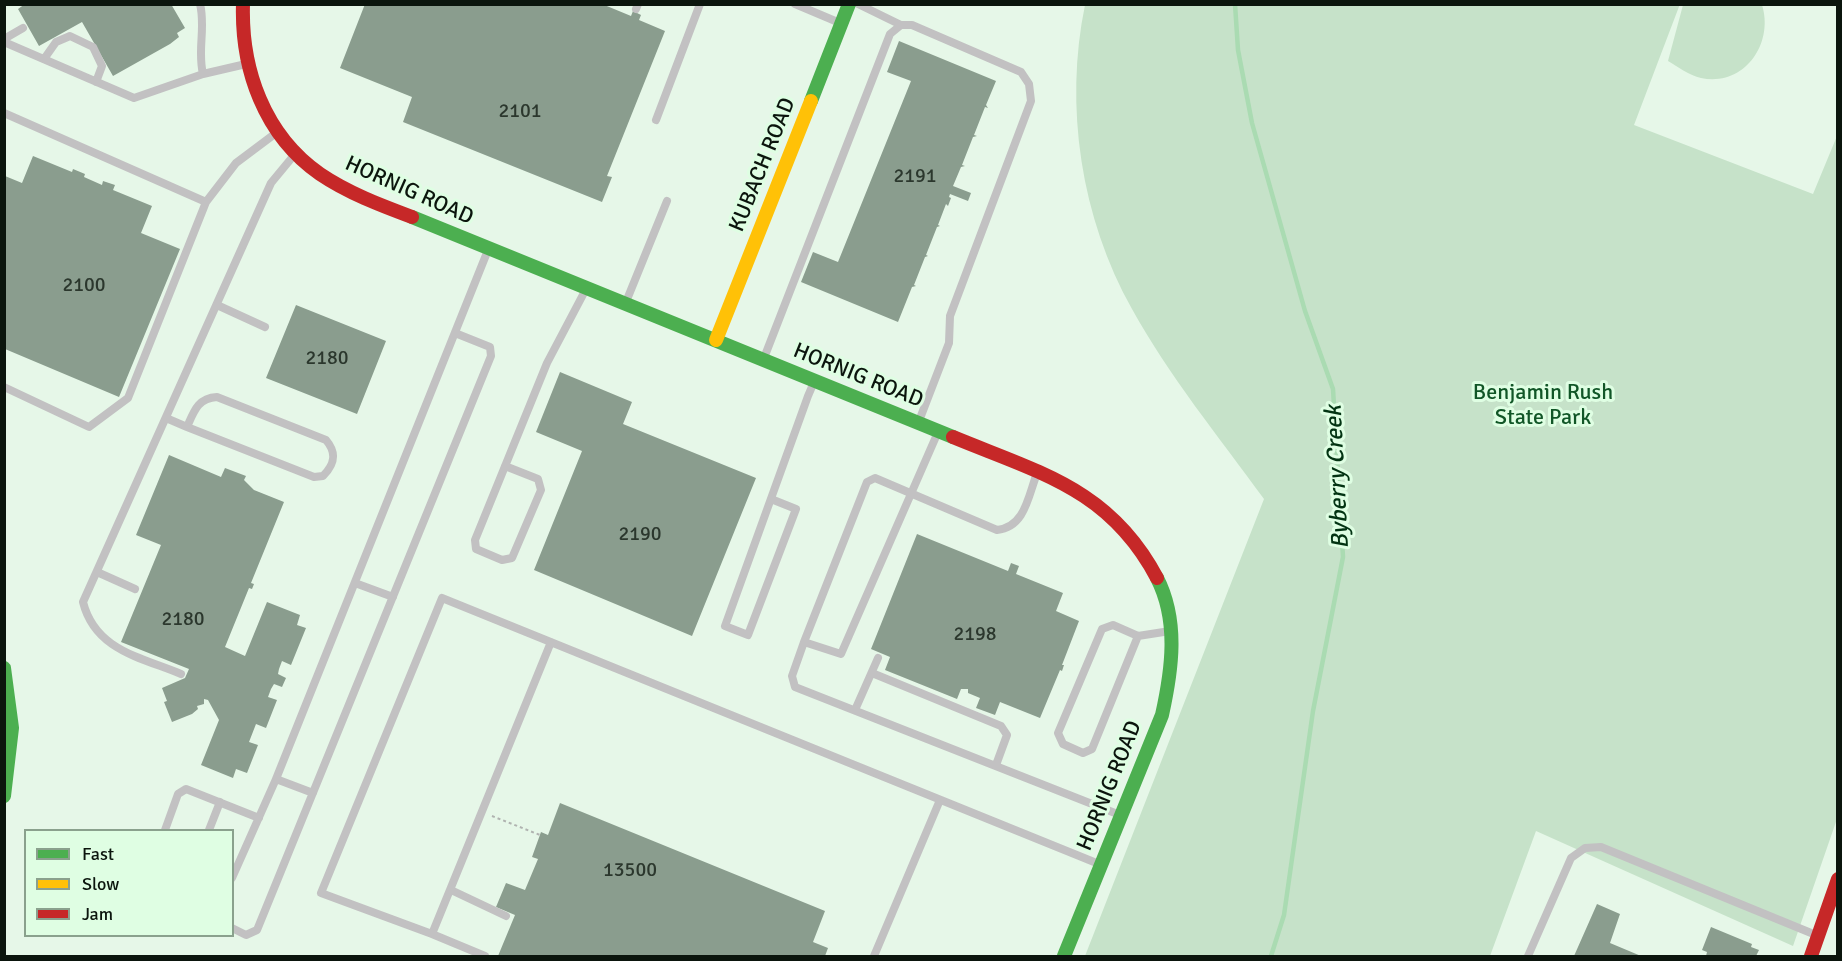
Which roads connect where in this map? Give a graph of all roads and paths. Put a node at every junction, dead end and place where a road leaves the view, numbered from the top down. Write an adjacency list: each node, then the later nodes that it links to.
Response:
1 (200, 4): 13 (lane)
2 (243, 4): 12 (main road, HORNIG ROAD)
3 (700, 4): 16 (lane)
4 (795, 4): 7 (lane)
5 (849, 4): 7 (main road, KUBACH ROAD)
6 (858, 4): 8 (lane)
7 (842, 24): 27 (main road, KUBACH ROAD)
8 (901, 25): 28 (lane); 32 (lane)
9 (23, 28): 10 (lane)
10 (4, 41): 11 (lane)
11 (44, 59): 14 (lane); 14 (lane)
12 (247, 63): 13 (lane); 17 (main road, HORNIG ROAD)
13 (203, 74): 14 (lane)
14 (96, 82)
15 (4, 113): 20 (lane)
16 (656, 120)
17 (278, 132): 18 (main road, HORNIG ROAD); 20 (lane)
18 (296, 153): 21 (main road, HORNIG ROAD); 24 (lane)
19 (667, 201): 23 (lane)
20 (206, 202): 30 (lane)
21 (489, 248): 22 (main road, HORNIG ROAD); 26 (lane)
22 (587, 288): 23 (main road, HORNIG ROAD); 35 (lane)
23 (625, 304): 27 (main road, HORNIG ROAD)
24 (217, 305): 25 (lane); 31 (lane)
25 (265, 327)
26 (455, 333): 40 (lane); 42 (lane)
27 (716, 340): 28 (main road, HORNIG ROAD)
28 (764, 360): 29 (main road, HORNIG ROAD)
29 (814, 380): 32 (main road, HORNIG ROAD); 38 (lane)
30 (4, 387)
31 (166, 418): 33 (lane); 39 (lane)
32 (918, 423): 34 (main road, HORNIG ROAD)
33 (187, 427): 33 (lane)
34 (939, 431): 36 (main road, HORNIG ROAD); 37 (lane)
35 (505, 466): 35 (lane)
36 (1037, 471): 37 (lane); 43 (main road, HORNIG ROAD)
37 (911, 494): 46 (lane); 46 (lane)
38 (771, 499): 38 (lane)
39 (97, 572): 41 (lane); 50 (lane)
40 (355, 583): 42 (lane); 53 (lane)
41 (135, 589)
42 (393, 597): 54 (lane)
43 (1172, 631): 44 (lane); 59 (main road, HORNIG ROAD)
44 (1138, 636): 44 (lane)
45 (551, 642): 56 (lane); 58 (lane); 70 (lane)
46 (804, 642): 51 (lane)
47 (878, 658): 49 (lane)
48 (4, 668): 55 (main road)
49 (872, 673): 51 (lane); 52 (lane)
50 (181, 674)
51 (855, 711): 52 (lane)
52 (996, 765): 59 (lane)
53 (276, 779): 54 (lane); 60 (lane)
54 (313, 794): 69 (lane)
55 (4, 795)
56 (940, 800): 64 (lane); 73 (lane)
57 (220, 802): 60 (lane); 61 (lane); 62 (lane)
58 (482, 812): 63 (path); 67 (lane)
59 (1121, 815): 64 (main road, HORNIG ROAD)
60 (259, 818): 65 (lane)
61 (166, 829)
62 (210, 829)
63 (540, 835)
64 (1101, 865): 74 (main road, HORNIG ROAD)
65 (234, 874)
66 (1838, 879): 71 (main road)
67 (451, 890): 68 (lane); 70 (lane)
68 (506, 916)
69 (234, 929)
70 (432, 934): 72 (lane)
71 (1818, 935): 75 (lane); 76 (main road)
72 (485, 957)
73 (874, 957)
74 (1064, 957)
75 (1528, 957)
76 (1810, 957)

